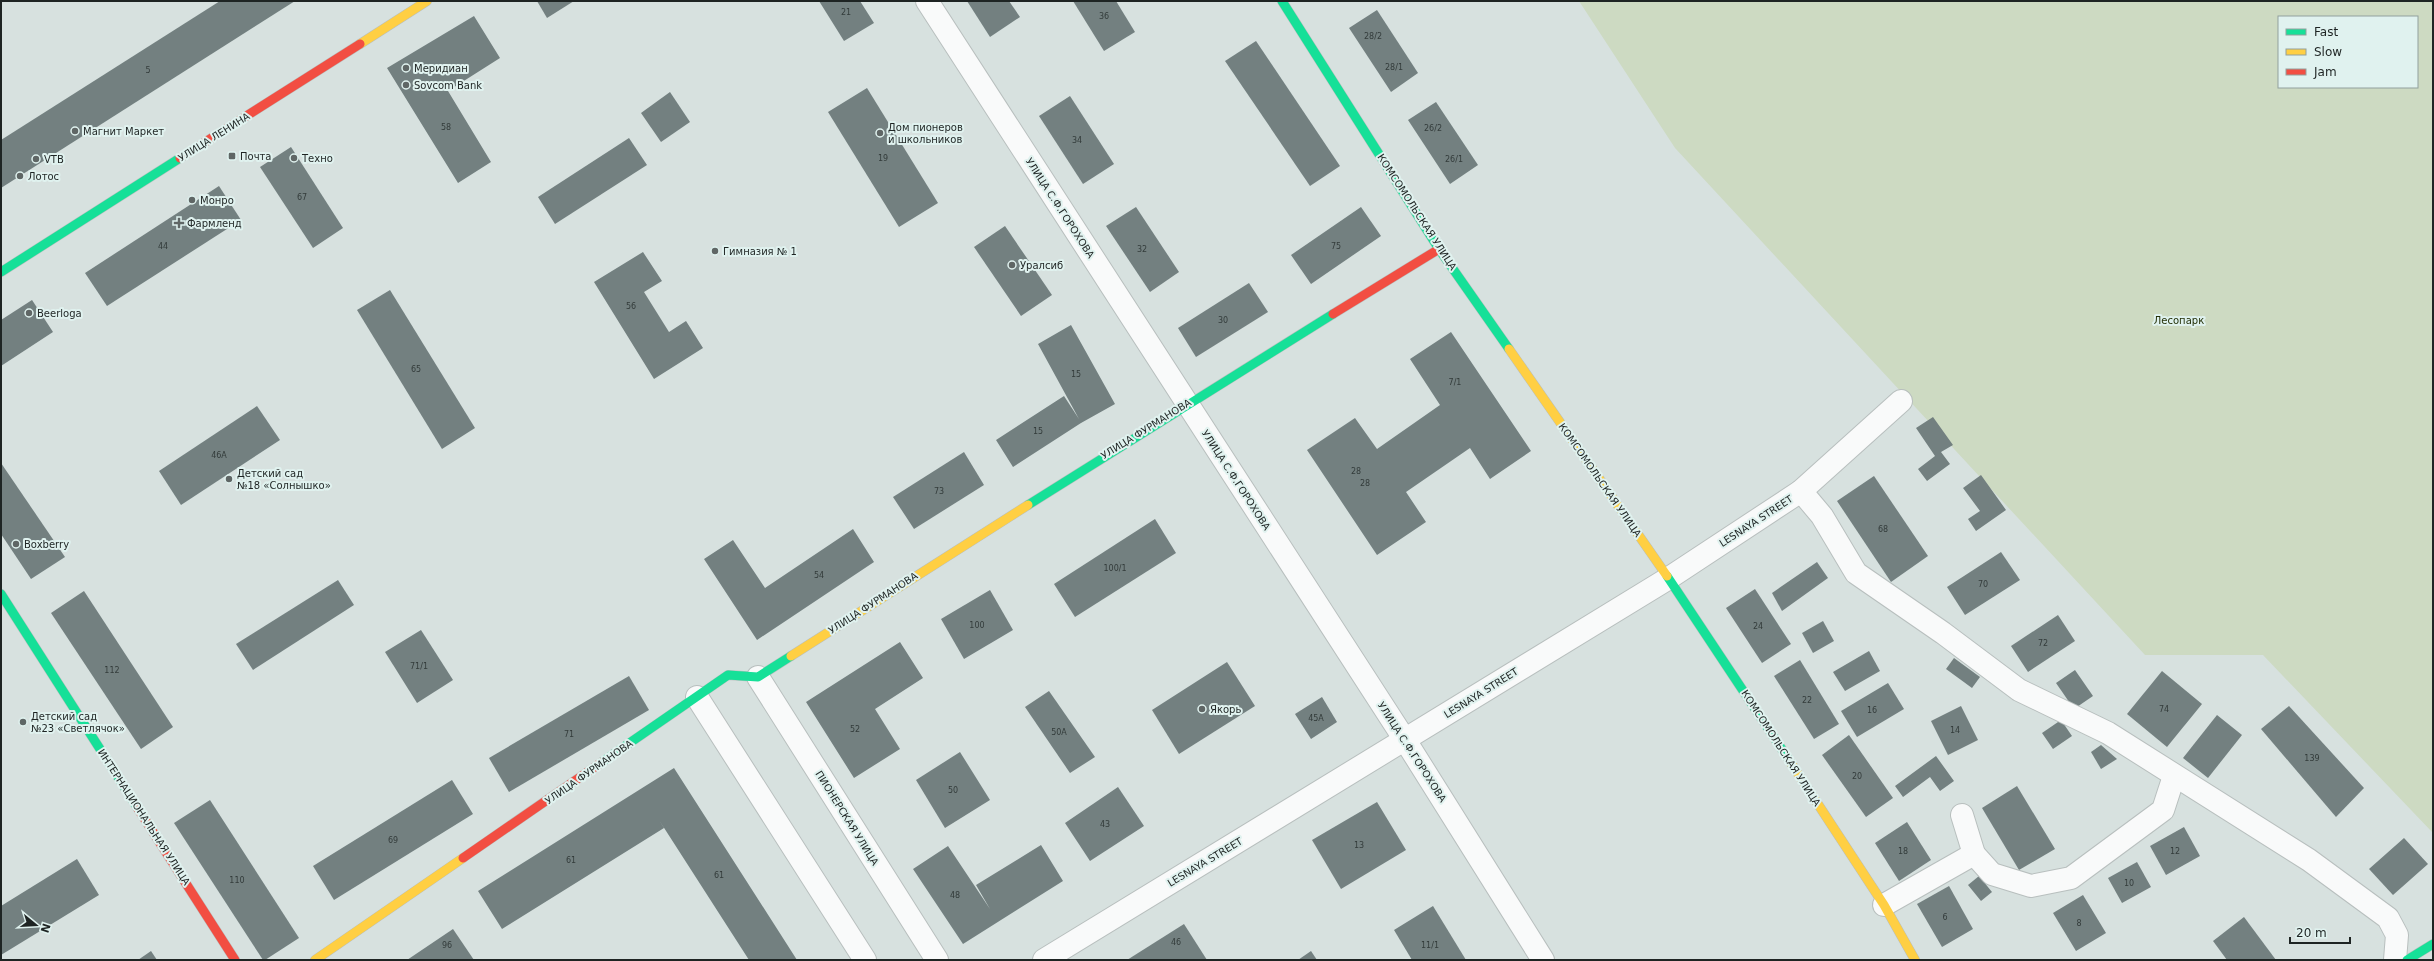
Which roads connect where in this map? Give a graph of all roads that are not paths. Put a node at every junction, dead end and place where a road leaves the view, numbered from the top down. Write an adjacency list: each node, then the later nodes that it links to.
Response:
1 (426, 1): 5 (street, УЛИЦА ЛЕНИНА)
2 (927, 1): 7 (street, УЛИЦА С.Ф.ГОРОХОВА)
3 (1282, 1): 4 (street, КОМСОМОЛЬСКАЯ УЛИЦА)
4 (1439, 249): 7 (street, УЛИЦА ФУРМАНОВА); 9 (street, КОМСОМОЛЬСКАЯ УЛИЦА)
5 (1, 272)
6 (1901, 401): 8 (street, LESNAYA STREET)
7 (1186, 404): 11 (street, УЛИЦА ФУРМАНОВА); 13 (street, УЛИЦА С.Ф.ГОРОХОВА)
8 (1801, 491): 9 (street, LESNAYA STREET); 14 (street)
9 (1669, 578): 13 (street, LESNAYA STREET); 17 (street, КОМСОМОЛЬСКАЯ УЛИЦА)
10 (1, 594): 20 (street, ИНТЕРНАЦИОНАЛЬНАЯ УЛИЦА)
11 (758, 677): 12 (street, УЛИЦА ФУРМАНОВА); 23 (street, ПИОНЕРСКАЯ УЛИЦА)
12 (697, 697): 21 (street, УЛИЦА ФУРМАНОВА); 22 (street)
13 (1405, 740): 24 (street, LESNAYA STREET); 25 (street, УЛИЦА С.Ф.ГОРОХОВА)
14 (2174, 776): 16 (street); 26 (street)
15 (1962, 815): 16 (street)
16 (1974, 854): 17 (street)
17 (1884, 905): 19 (street, КОМСОМОЛЬСКАЯ УЛИЦА)
18 (2433, 944): 27 (street)
19 (1913, 956)
20 (235, 960)
21 (315, 960)
22 (865, 960)
23 (937, 960)
24 (1044, 960)
25 (1543, 960)
26 (2395, 960)
27 (2407, 960)

